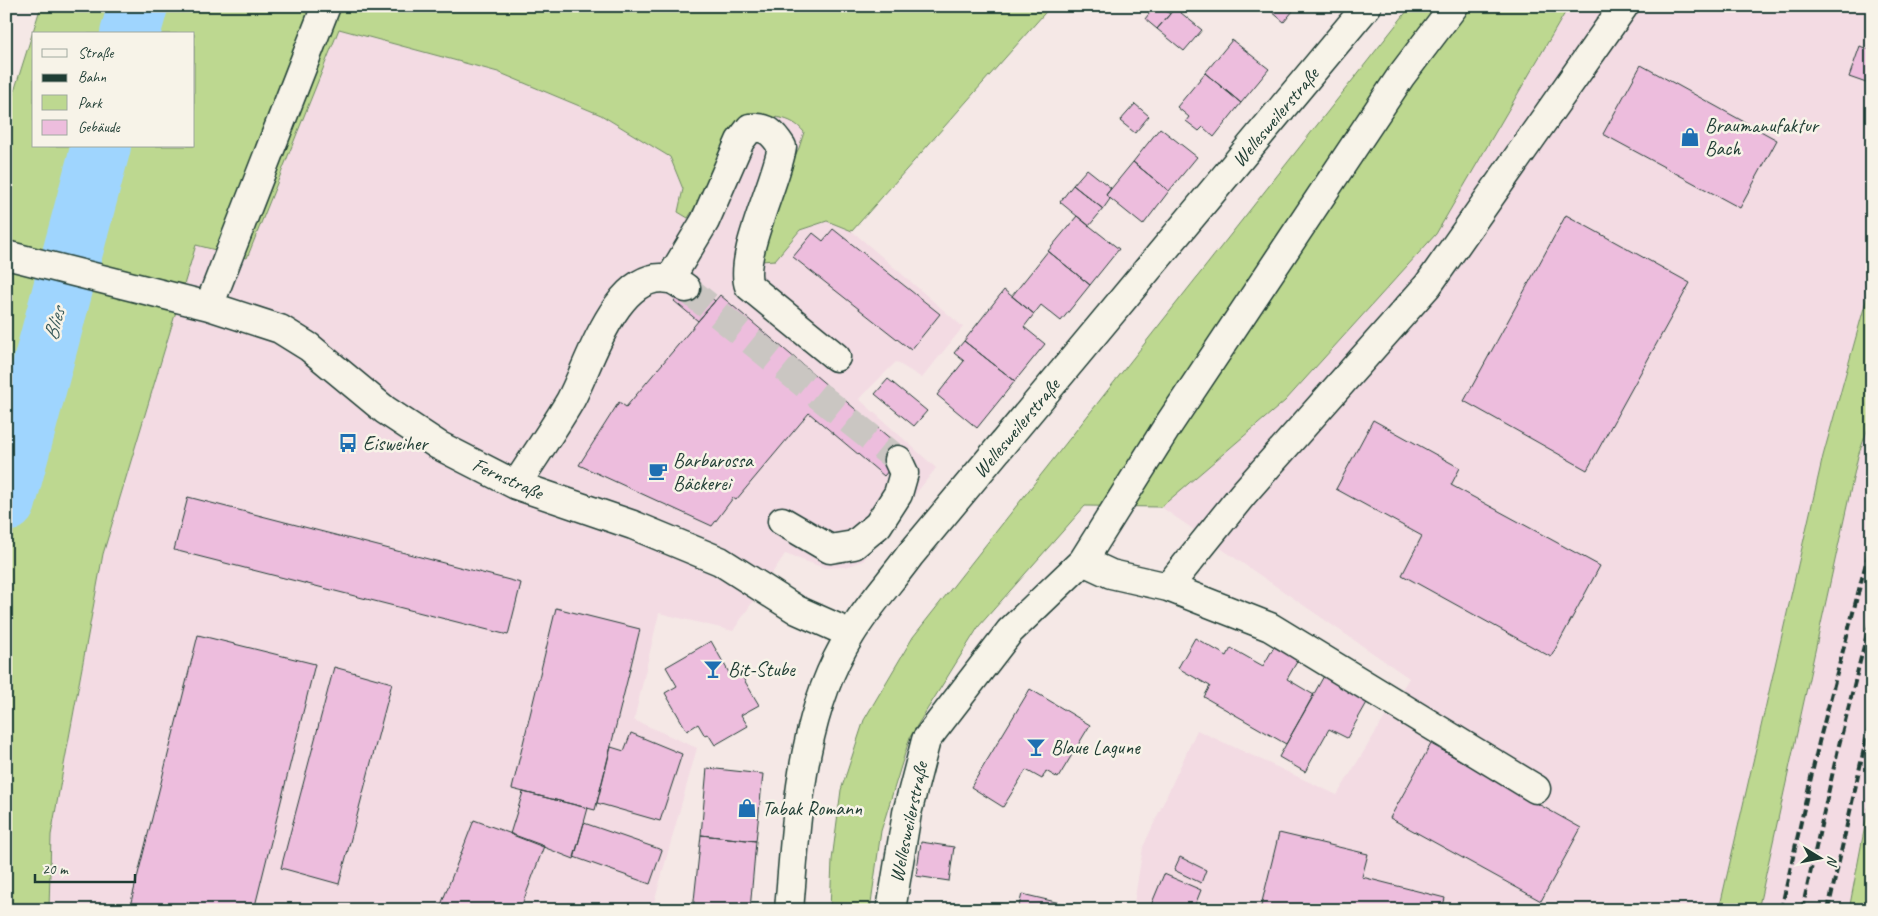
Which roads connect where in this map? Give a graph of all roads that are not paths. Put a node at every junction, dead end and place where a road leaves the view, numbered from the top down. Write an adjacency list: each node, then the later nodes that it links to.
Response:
1 (326, 6): 6 (street)
2 (1367, 6): 13 (street, Wellesweilerstraße)
3 (1454, 6): 11 (street, Wellesweilerstraße)
4 (1624, 6): 12 (street)
5 (6, 255): 6 (street, Fernstraße)
6 (210, 306): 9 (street, Fernstraße)
7 (836, 357): 9 (street)
8 (898, 460): 10 (street)
9 (516, 485): 13 (street, Fernstraße)
10 (782, 521)
11 (1083, 561): 12 (street); 16 (street, Wellesweilerstraße)
12 (1168, 587): 14 (street)
13 (851, 634): 15 (street, Wellesweilerstraße)
14 (1536, 789)
15 (789, 910)
16 (891, 910)

